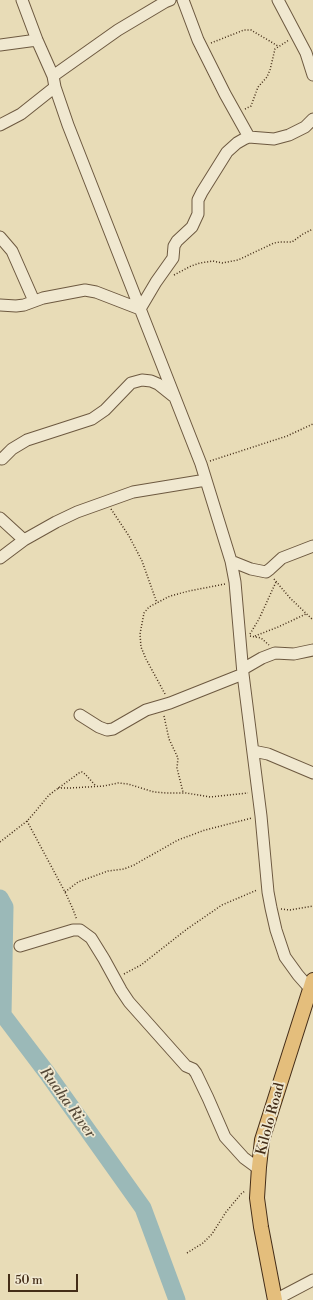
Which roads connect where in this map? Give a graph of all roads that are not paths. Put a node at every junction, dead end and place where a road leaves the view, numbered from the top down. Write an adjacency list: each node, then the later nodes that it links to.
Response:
1 (22, 0): 5 (street)
2 (170, 0): 8 (street)
3 (183, 0): 11 (street)
4 (278, 0): 7 (street)
5 (37, 40): 6 (street); 8 (street)
6 (0, 45)
7 (313, 75)
8 (54, 82): 10 (street); 15 (street)
9 (313, 119): 11 (street)
10 (0, 125)
11 (249, 137): 15 (street)
12 (0, 238): 13 (street)
13 (34, 301): 14 (street); 15 (street)
14 (0, 305)
15 (140, 310): 16 (street)
16 (173, 396): 17 (street); 18 (street)
17 (2, 459)
18 (206, 480): 20 (street); 23 (street)
19 (0, 518): 20 (street)
20 (24, 540): 22 (street)
21 (313, 546): 23 (street)
22 (0, 558)
23 (231, 561): 25 (street)
24 (313, 650): 25 (street)
25 (243, 672): 26 (street); 27 (street)
26 (80, 715)
27 (253, 751): 28 (street); 30 (street)
28 (313, 773)
29 (20, 946): 31 (street)
30 (312, 987): 31 (main road, Kilolo Road)
31 (259, 1169): 33 (main road, Kilolo Road)
32 (313, 1280): 33 (street)
33 (275, 1300)

